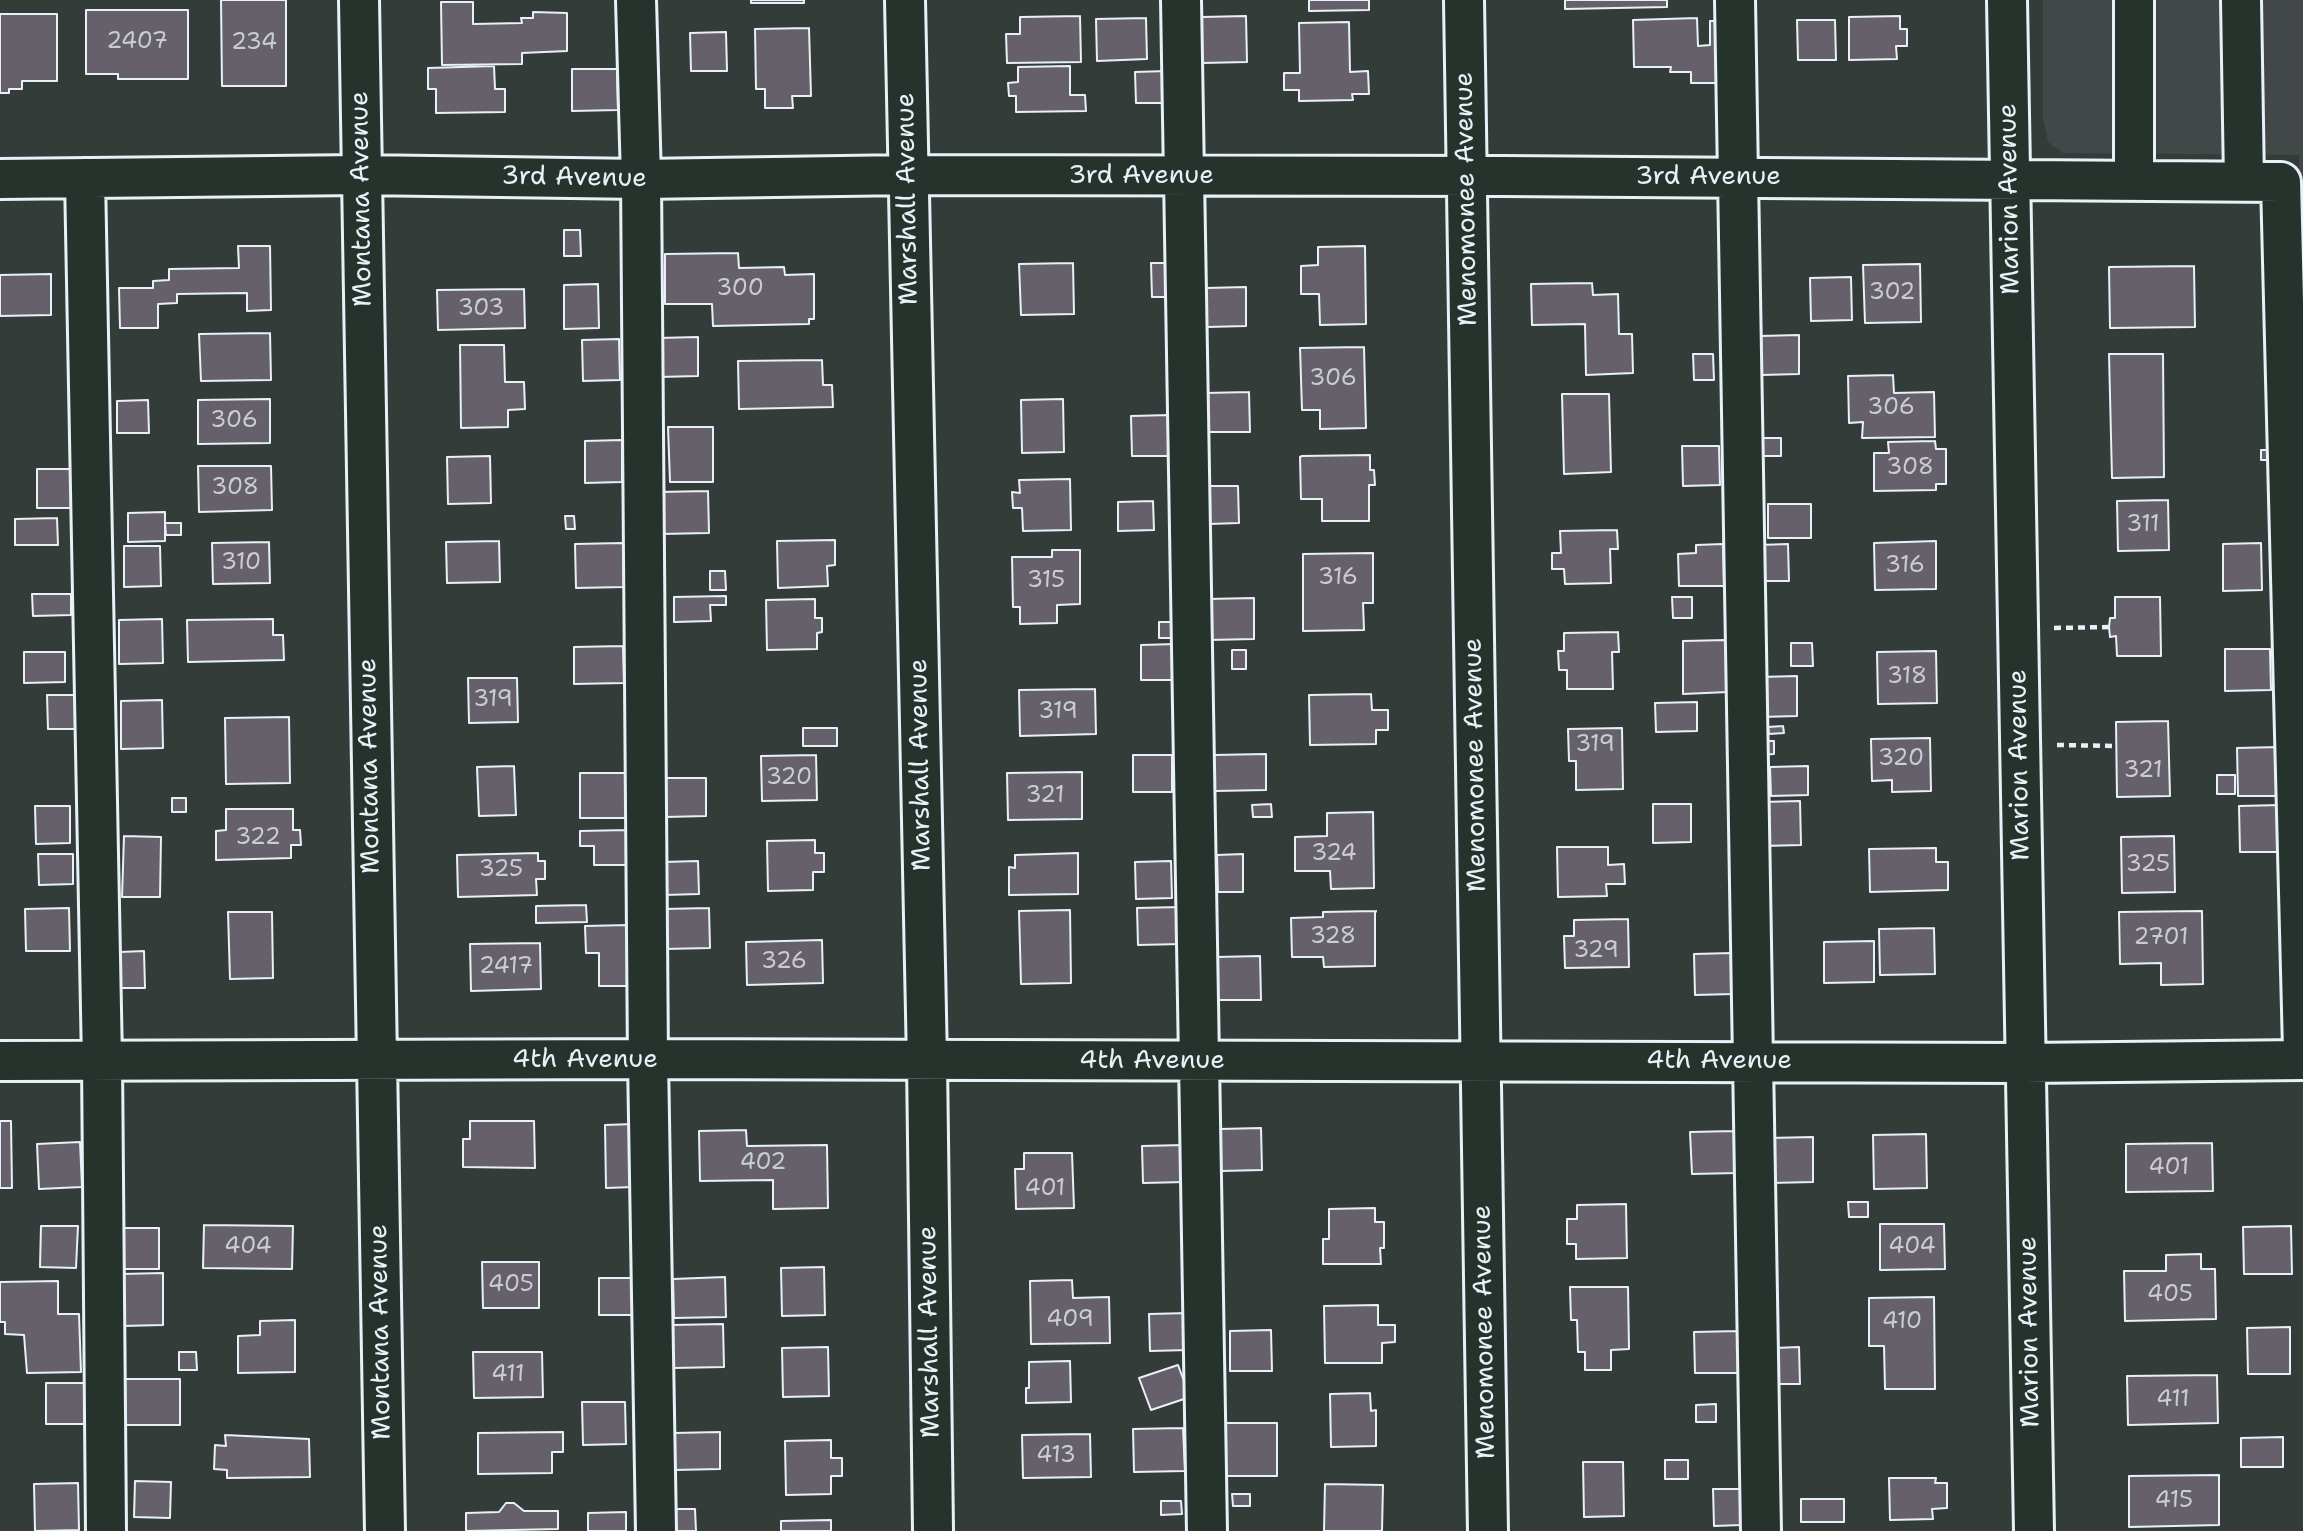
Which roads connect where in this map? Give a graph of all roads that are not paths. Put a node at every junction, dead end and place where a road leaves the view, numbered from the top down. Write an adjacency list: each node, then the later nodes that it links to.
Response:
1 (359, 0): 10 (street, Montana Avenue)
2 (636, 0): 17 (street)
3 (905, 0): 11 (street, Marshall Avenue)
4 (1181, 0): 12 (street)
5 (1464, 0): 13 (street, Menomonee Avenue)
6 (1735, 0): 14 (street)
7 (2007, 0): 18 (street, Marion Avenue)
8 (2134, 0): 19 (street)
9 (2241, 0): 20 (street)
10 (361, 175): 16 (street, 3rd Avenue); 17 (street, 3rd Avenue); 24 (street, Montana Avenue)
11 (908, 175): 12 (street, 3rd Avenue); 17 (street, 3rd Avenue); 28 (street, Marshall Avenue)
12 (1184, 176): 13 (street, 3rd Avenue); 29 (street)
13 (1468, 176): 14 (street, 3rd Avenue); 31 (street, Menomonee Avenue)
14 (1737, 177): 18 (street, 3rd Avenue); 30 (street)
15 (0, 178): 16 (street, 3rd Avenue)
16 (86, 178): 27 (street)
17 (641, 179): 23 (street)
18 (2010, 179): 19 (street, 3rd Avenue); 32 (street, Marion Avenue)
19 (2134, 180): 20 (street, 3rd Avenue)
20 (2263, 181): 21 (street)
21 (2294, 229): 22 (street)
22 (2303, 1049)
23 (648, 1059): 24 (street, 4th Avenue); 28 (street, 4th Avenue); 35 (street)
24 (375, 1060): 27 (street, 4th Avenue); 34 (street, Montana Avenue)
25 (2303, 1060): 32 (street, 4th Avenue)
26 (0, 1061): 27 (street, 4th Avenue)
27 (102, 1061): 33 (street)
28 (927, 1061): 29 (street, 4th Avenue); 36 (street, Marshall Avenue)
29 (1199, 1061): 31 (street, 4th Avenue); 37 (street)
30 (1754, 1061): 31 (street, 4th Avenue); 32 (street, 4th Avenue); 39 (street)
31 (1480, 1063): 38 (street, Menomonee Avenue)
32 (2025, 1063): 40 (street, Marion Avenue)
33 (106, 1531)
34 (384, 1531)
35 (656, 1531)
36 (933, 1531)
37 (1207, 1531)
38 (1488, 1531)
39 (1761, 1531)
40 (2034, 1531)

